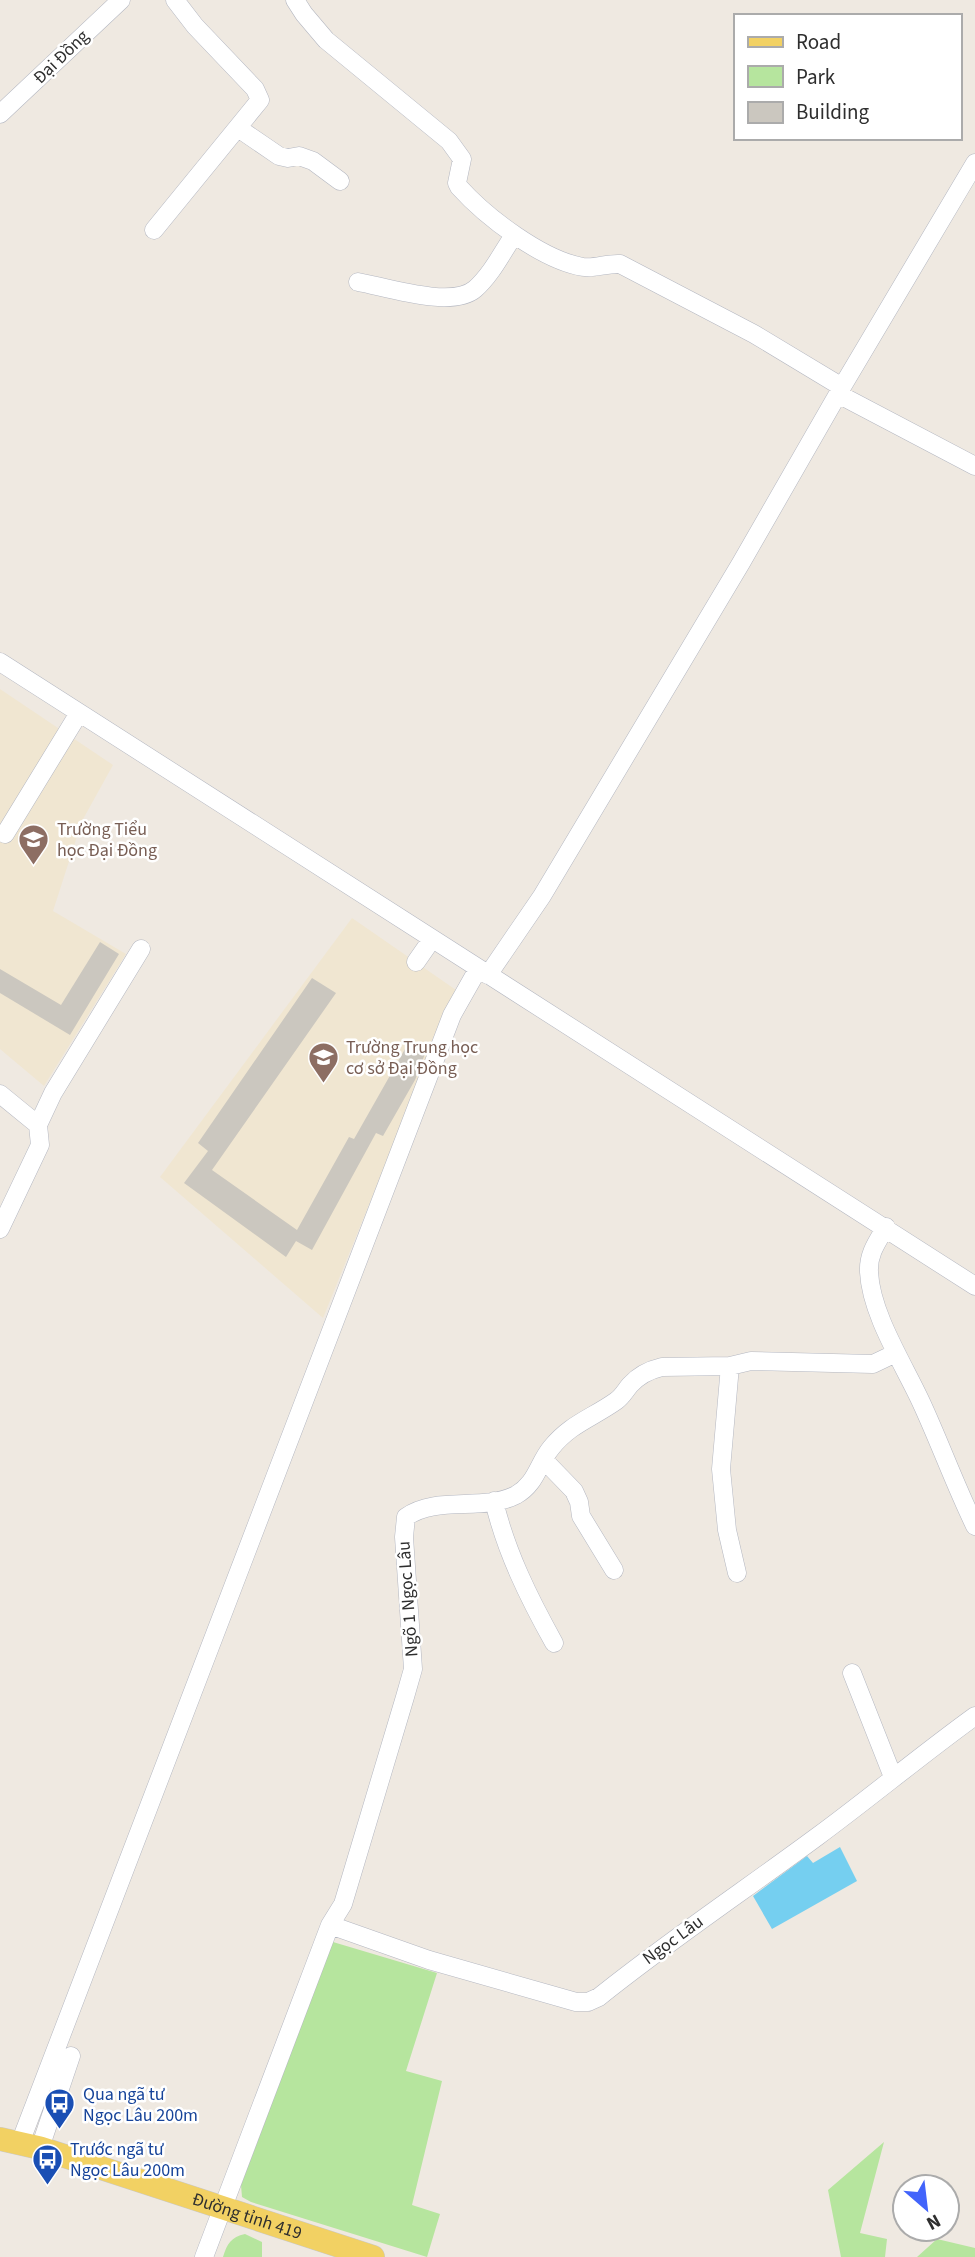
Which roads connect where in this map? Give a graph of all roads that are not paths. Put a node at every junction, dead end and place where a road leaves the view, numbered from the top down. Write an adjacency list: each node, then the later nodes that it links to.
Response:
1 (121, 0): 4 (street, Đại Đồng)
2 (175, 0): 5 (street)
3 (295, 0): 9 (street)
4 (0, 114)
5 (238, 128): 7 (street); 8 (street)
6 (975, 163): 11 (street)
7 (340, 181)
8 (154, 229)
9 (514, 235): 10 (street); 11 (street)
10 (358, 282)
11 (840, 391): 12 (street); 19 (street)
12 (975, 466)
13 (0, 662): 14 (street)
14 (79, 713): 15 (street); 16 (street)
15 (5, 834)
16 (432, 939): 18 (street); 19 (street)
17 (141, 949): 21 (street)
18 (416, 962)
19 (483, 972): 23 (street); 38 (street)
20 (0, 1094): 21 (street)
21 (38, 1125): 22 (street)
22 (1, 1226)
23 (886, 1227): 24 (street); 25 (street)
24 (975, 1286)
25 (896, 1353): 26 (street, Ngõ 1 Ngọc Lâu); 29 (street)
26 (730, 1366): 27 (street, Ngõ 1 Ngọc Lâu); 31 (street)
27 (544, 1460): 28 (street, Ngõ 1 Ngọc Lâu); 30 (street)
28 (494, 1501): 32 (street); 36 (street, Ngõ 1 Ngọc Lâu)
29 (975, 1526)
30 (614, 1570)
31 (737, 1573)
32 (554, 1643)
33 (852, 1673): 35 (street)
34 (975, 1716): 35 (street, Ngọc Lâu)
35 (893, 1777): 36 (street, Ngọc Lâu)
36 (330, 1925): 39 (street)
37 (71, 2056): 38 (street)
38 (20, 2143): 39 (main road, Đường tỉnh 419)
39 (222, 2207): 40 (street); 41 (main road, Đường tỉnh 419)
40 (204, 2257)
41 (373, 2257)

